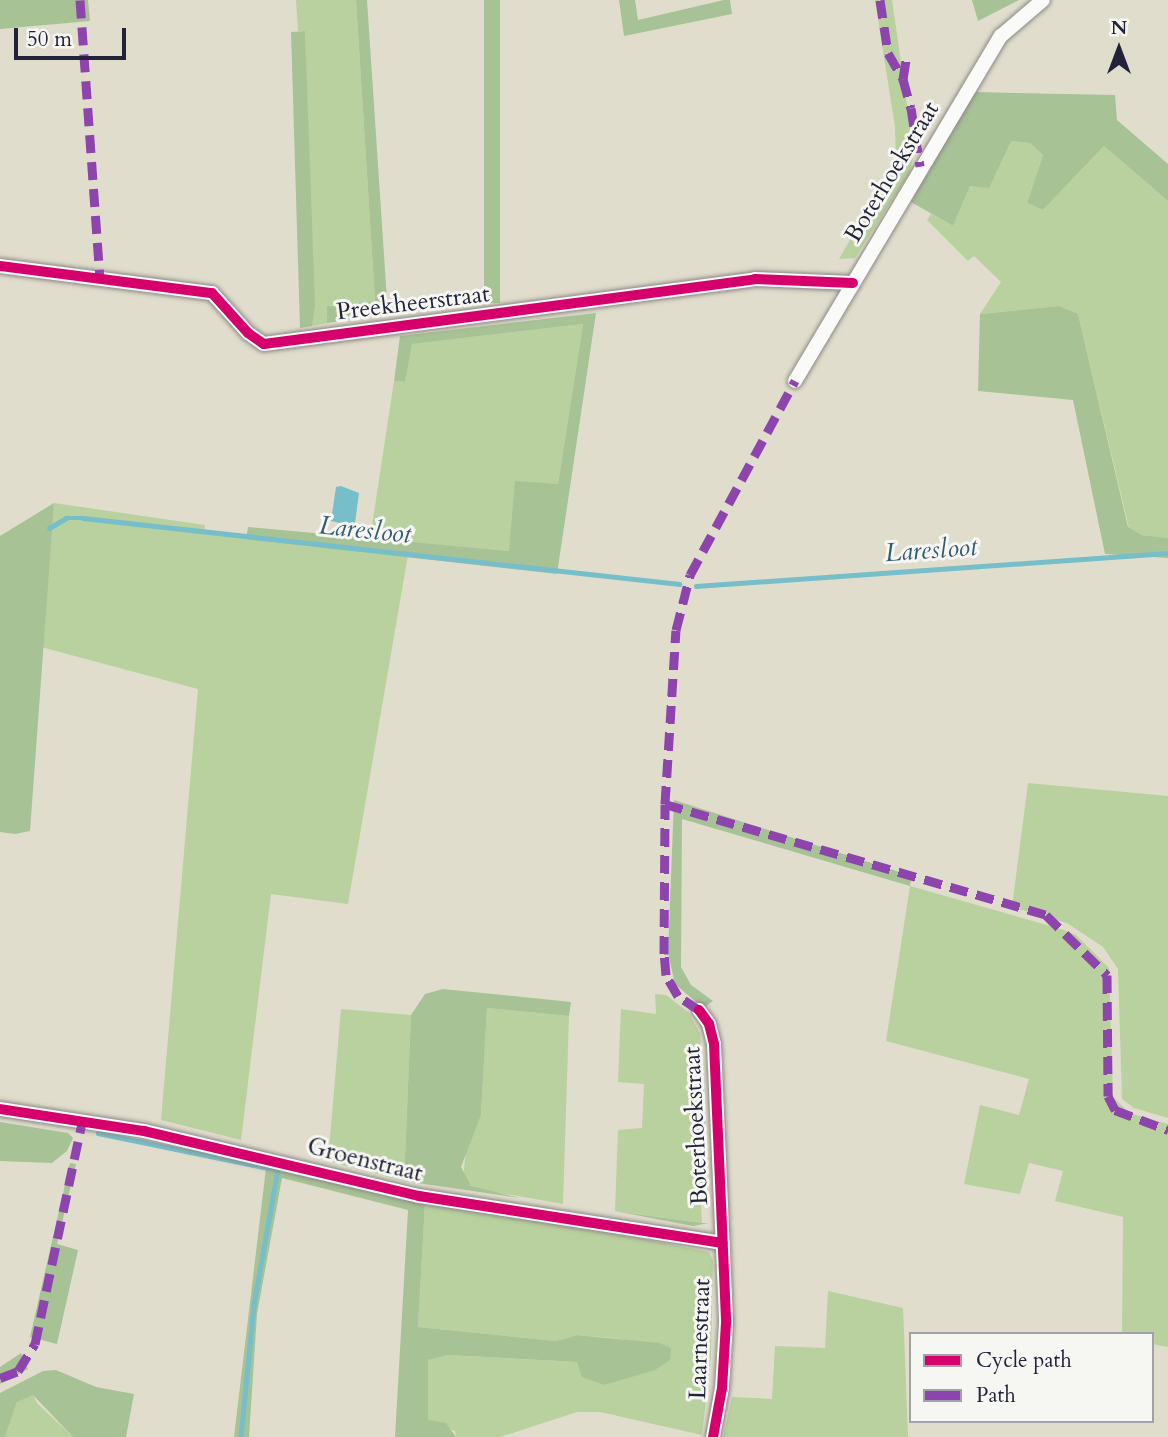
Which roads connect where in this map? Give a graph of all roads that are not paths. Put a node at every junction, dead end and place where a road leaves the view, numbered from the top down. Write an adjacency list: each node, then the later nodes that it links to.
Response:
1 (1043, 0): 3 (street, Boterhoekstraat)
2 (0, 266): 3 (street, Preekheerstraat)
3 (853, 283): 4 (street, Boterhoekstraat)
4 (795, 381)
5 (699, 1010): 7 (street, Boterhoekstraat)
6 (0, 1109): 7 (street, Groenstraat)
7 (722, 1243): 8 (street, Laarnestraat)
8 (713, 1437)

